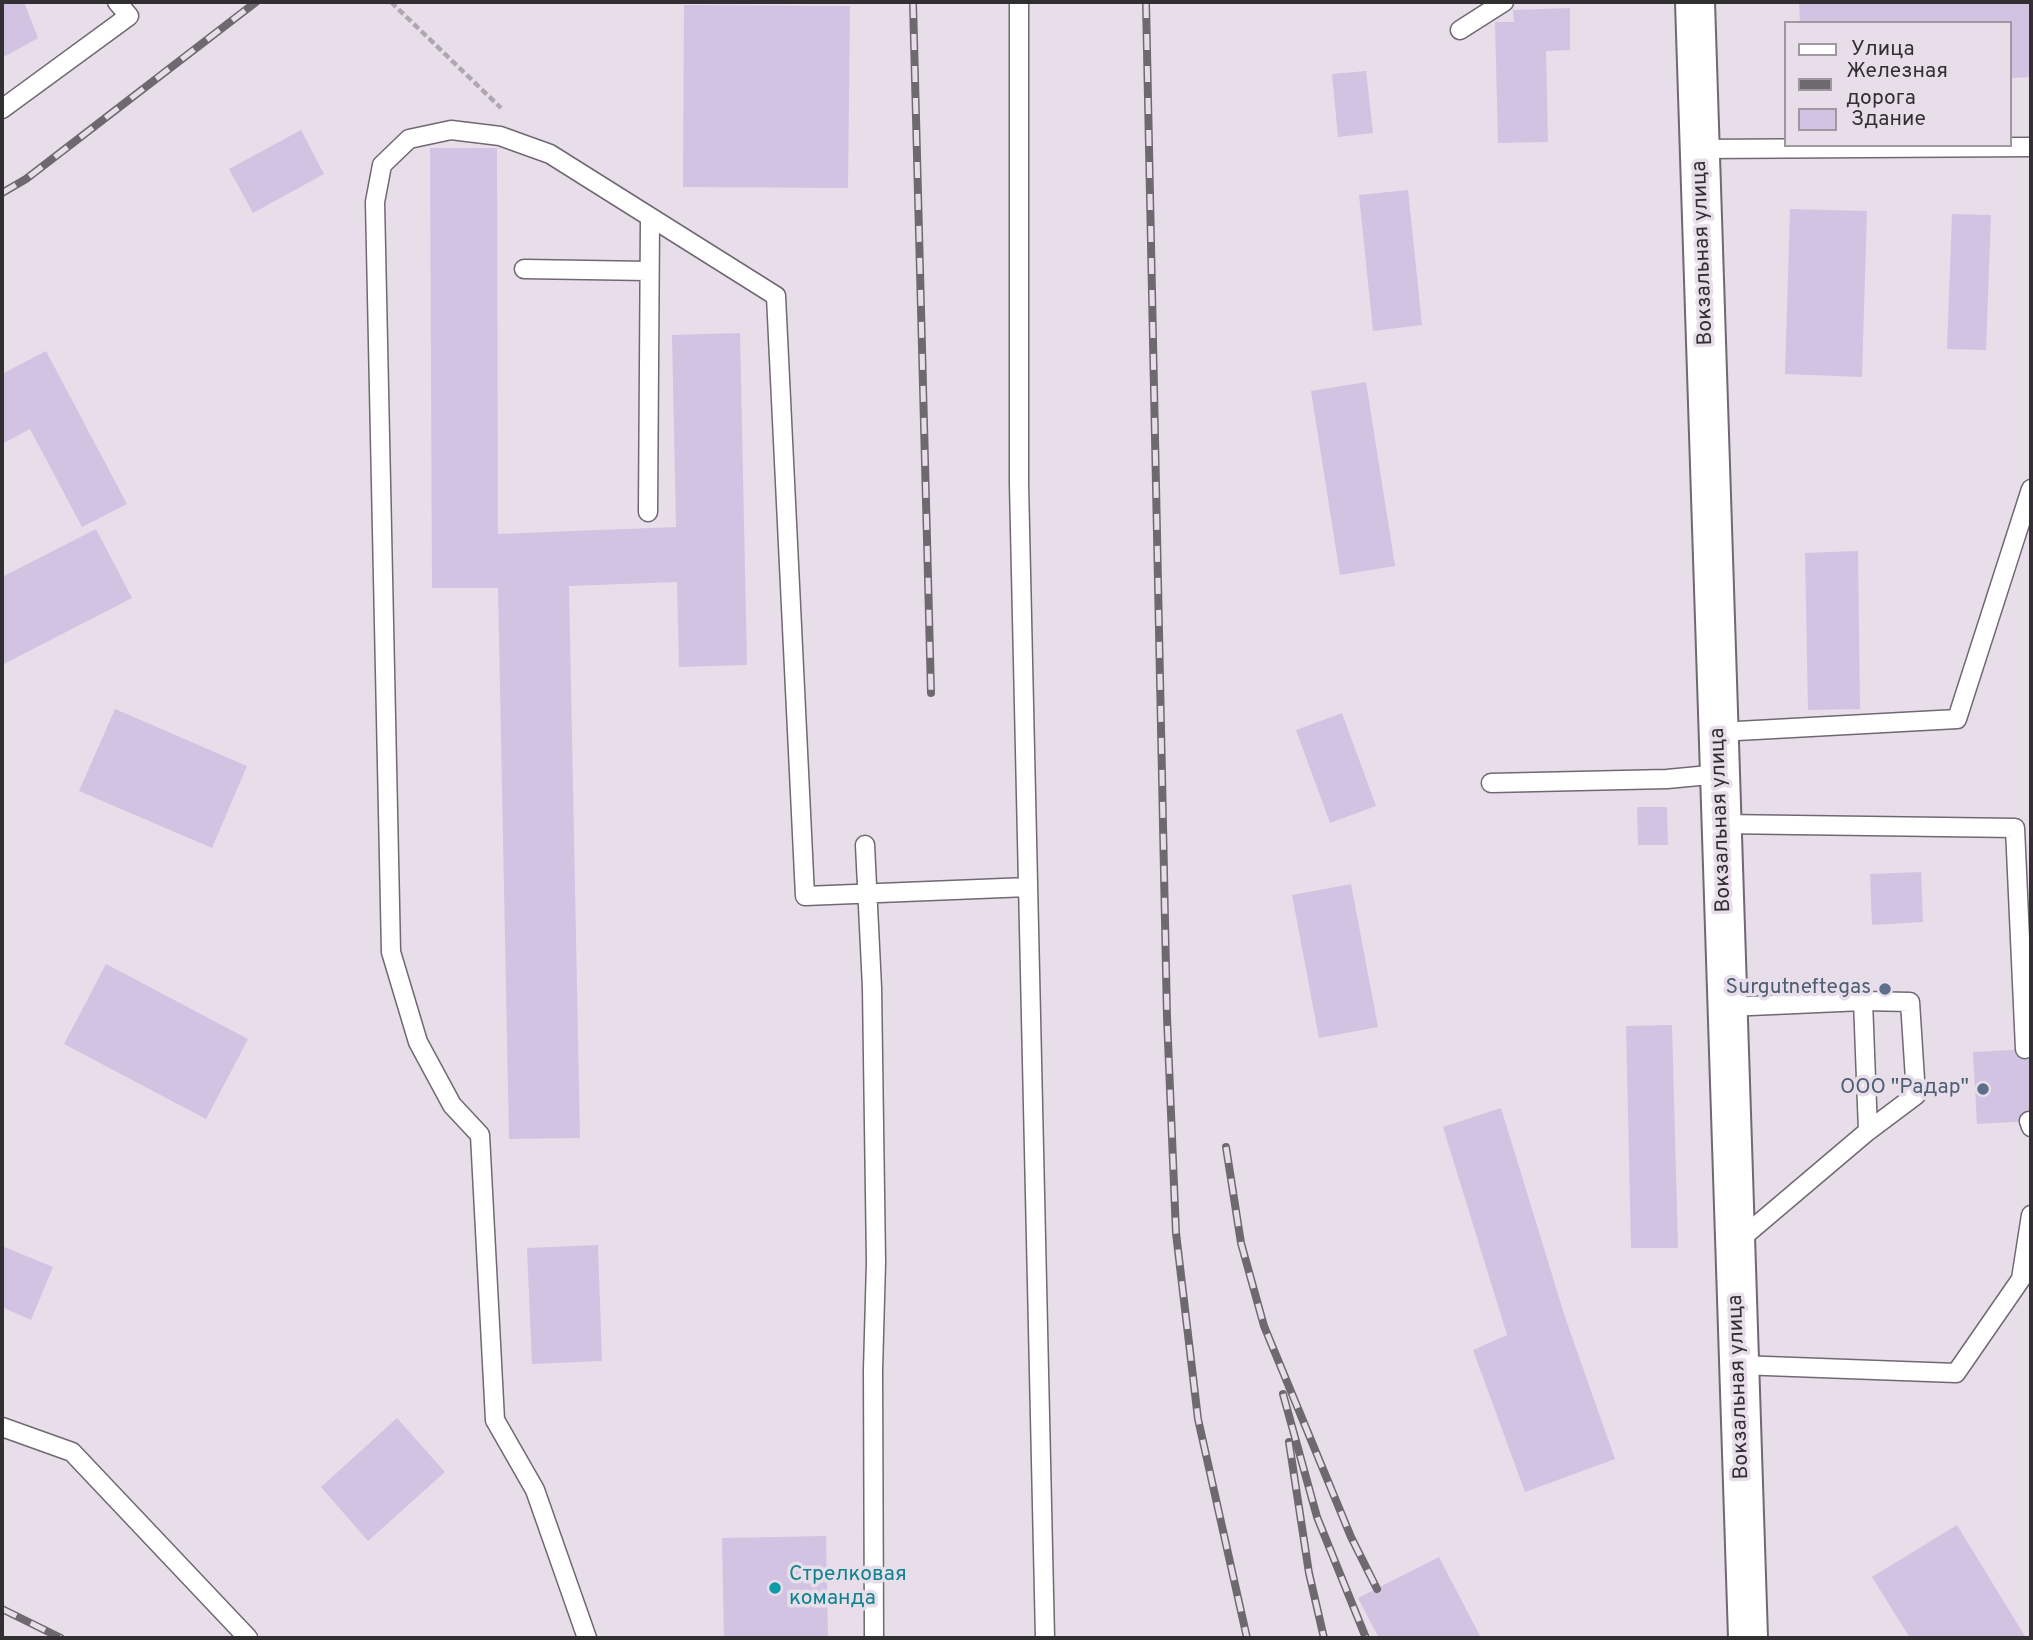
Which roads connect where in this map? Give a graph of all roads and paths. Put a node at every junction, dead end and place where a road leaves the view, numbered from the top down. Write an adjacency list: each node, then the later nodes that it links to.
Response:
1 (117, 2): 7 (lane)
2 (391, 2): 8 (path)
3 (1019, 2): 22 (lane)
4 (1504, 2): 6 (lane)
5 (1695, 2): 10 (main road, Вокзальная улица)
6 (1460, 30)
7 (2, 108)
8 (503, 110)
9 (2031, 147): 10 (lane)
10 (1700, 149): 16 (main road, Вокзальная улица)
11 (650, 219): 13 (lane); 23 (lane); 33 (lane)
12 (524, 269): 13 (lane)
13 (648, 271): 15 (lane)
14 (2031, 489): 16 (lane)
15 (648, 512)
16 (1719, 732): 17 (main road, Вокзальная улица)
17 (1720, 774): 18 (lane); 19 (main road, Вокзальная улица)
18 (1491, 783)
19 (1722, 824): 20 (lane); 25 (main road, Вокзальная улица)
20 (2023, 828): 26 (lane)
21 (865, 845): 23 (lane)
22 (1028, 887): 23 (lane); 35 (lane)
23 (867, 894): 34 (lane)
24 (1863, 1001): 25 (lane); 27 (lane); 27 (lane)
25 (1728, 1007): 29 (main road, Вокзальная улица)
26 (2025, 1049)
27 (1868, 1131): 29 (lane)
28 (2031, 1215): 30 (lane)
29 (1735, 1243): 30 (main road, Вокзальная улица)
30 (1739, 1365): 36 (main road, Вокзальная улица)
31 (2, 1427): 32 (lane)
32 (248, 1638)
33 (587, 1638)
34 (874, 1638)
35 (1045, 1638)
36 (1748, 1638)

